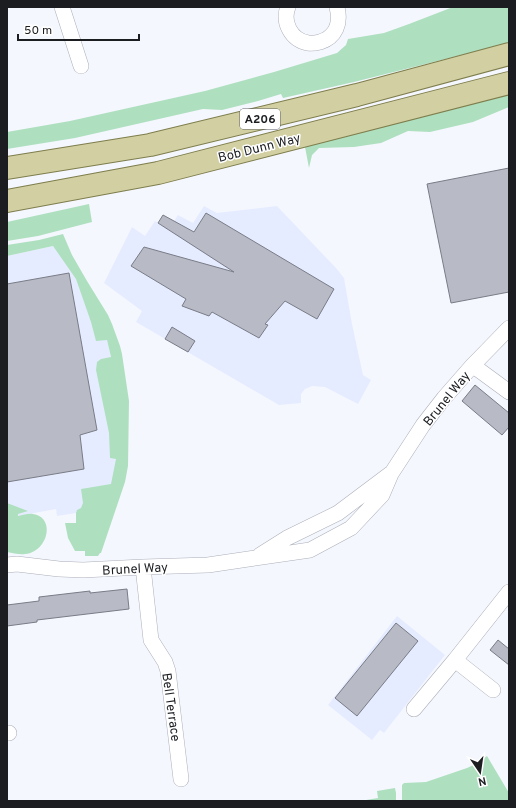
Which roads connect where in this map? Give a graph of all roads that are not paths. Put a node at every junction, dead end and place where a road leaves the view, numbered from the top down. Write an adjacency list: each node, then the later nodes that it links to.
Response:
1 (62, 7): 5 (street)
2 (288, 7): 3 (street)
3 (337, 7)
4 (509, 54): 7 (main road, Bob Dunn Way / A206)
5 (81, 66)
6 (509, 83): 8 (main road, Bob Dunn Way / A206)
7 (7, 168)
8 (7, 201)
9 (509, 328): 10 (street, Brunel Way)
10 (472, 366): 11 (street); 12 (street, Brunel Way)
11 (509, 392)
12 (391, 474): 13 (street, Brunel Way); 13 (street, Brunel Way)
13 (254, 558): 15 (street, Brunel Way)
14 (10, 563): 15 (street, Brunel Way)
15 (143, 567): 20 (street, Bell Terrace)
16 (509, 592): 17 (street)
17 (455, 660): 18 (street); 19 (street)
18 (493, 690)
19 (414, 708)
20 (181, 780)

